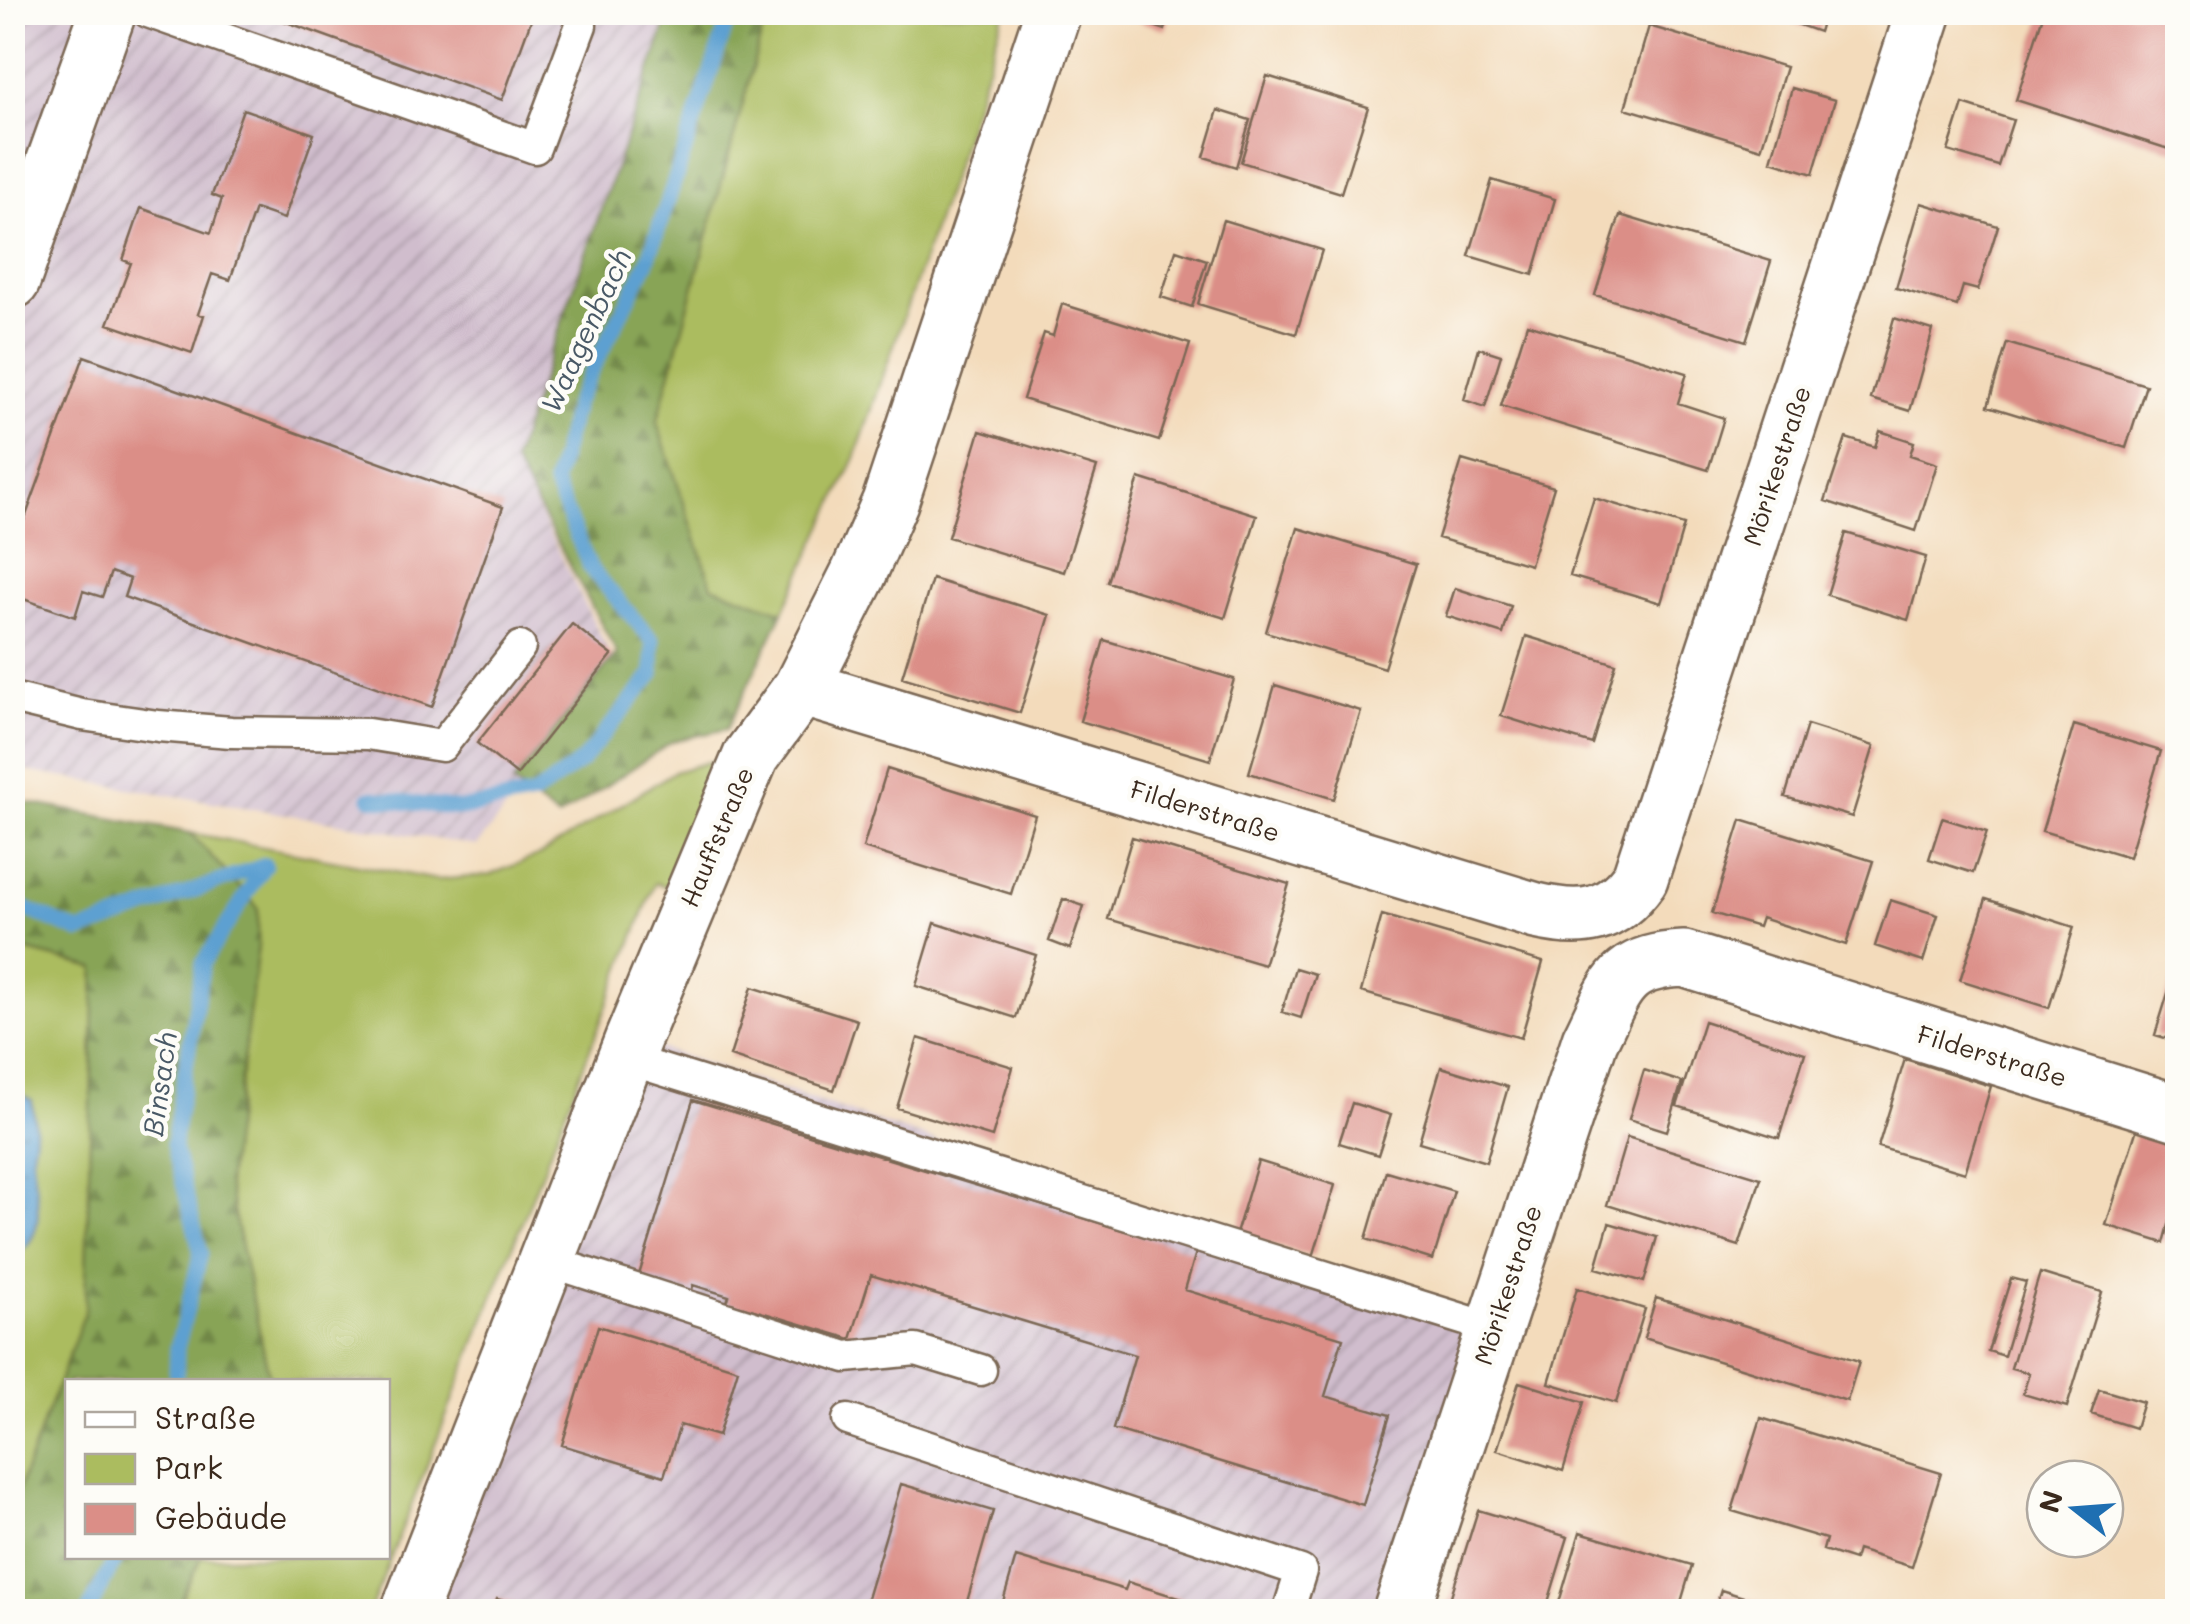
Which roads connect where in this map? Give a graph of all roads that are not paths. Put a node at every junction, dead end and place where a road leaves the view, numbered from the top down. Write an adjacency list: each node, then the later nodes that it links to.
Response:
1 (108, 12): 6 (street)
2 (148, 12): 5 (lane)
3 (1053, 12): 8 (street, Hauffstraße)
4 (1924, 12): 10 (street, Mörikestraße)
5 (581, 25)
6 (12, 282)
7 (520, 647): 9 (lane)
8 (801, 688): 10 (street, Filderstraße); 12 (street, Hauffstraße)
9 (12, 698)
10 (1611, 907)
11 (1634, 969): 13 (street, Filderstraße); 15 (street, Mörikestraße)
12 (628, 1058): 14 (street, Hauffstraße); 15 (lane)
13 (2178, 1113)
14 (548, 1261): 16 (lane); 18 (street, Hauffstraße)
15 (1494, 1329): 20 (street, Mörikestraße)
16 (981, 1370)
17 (848, 1420): 19 (lane)
18 (408, 1612)
19 (1288, 1612)
20 (1401, 1612)

